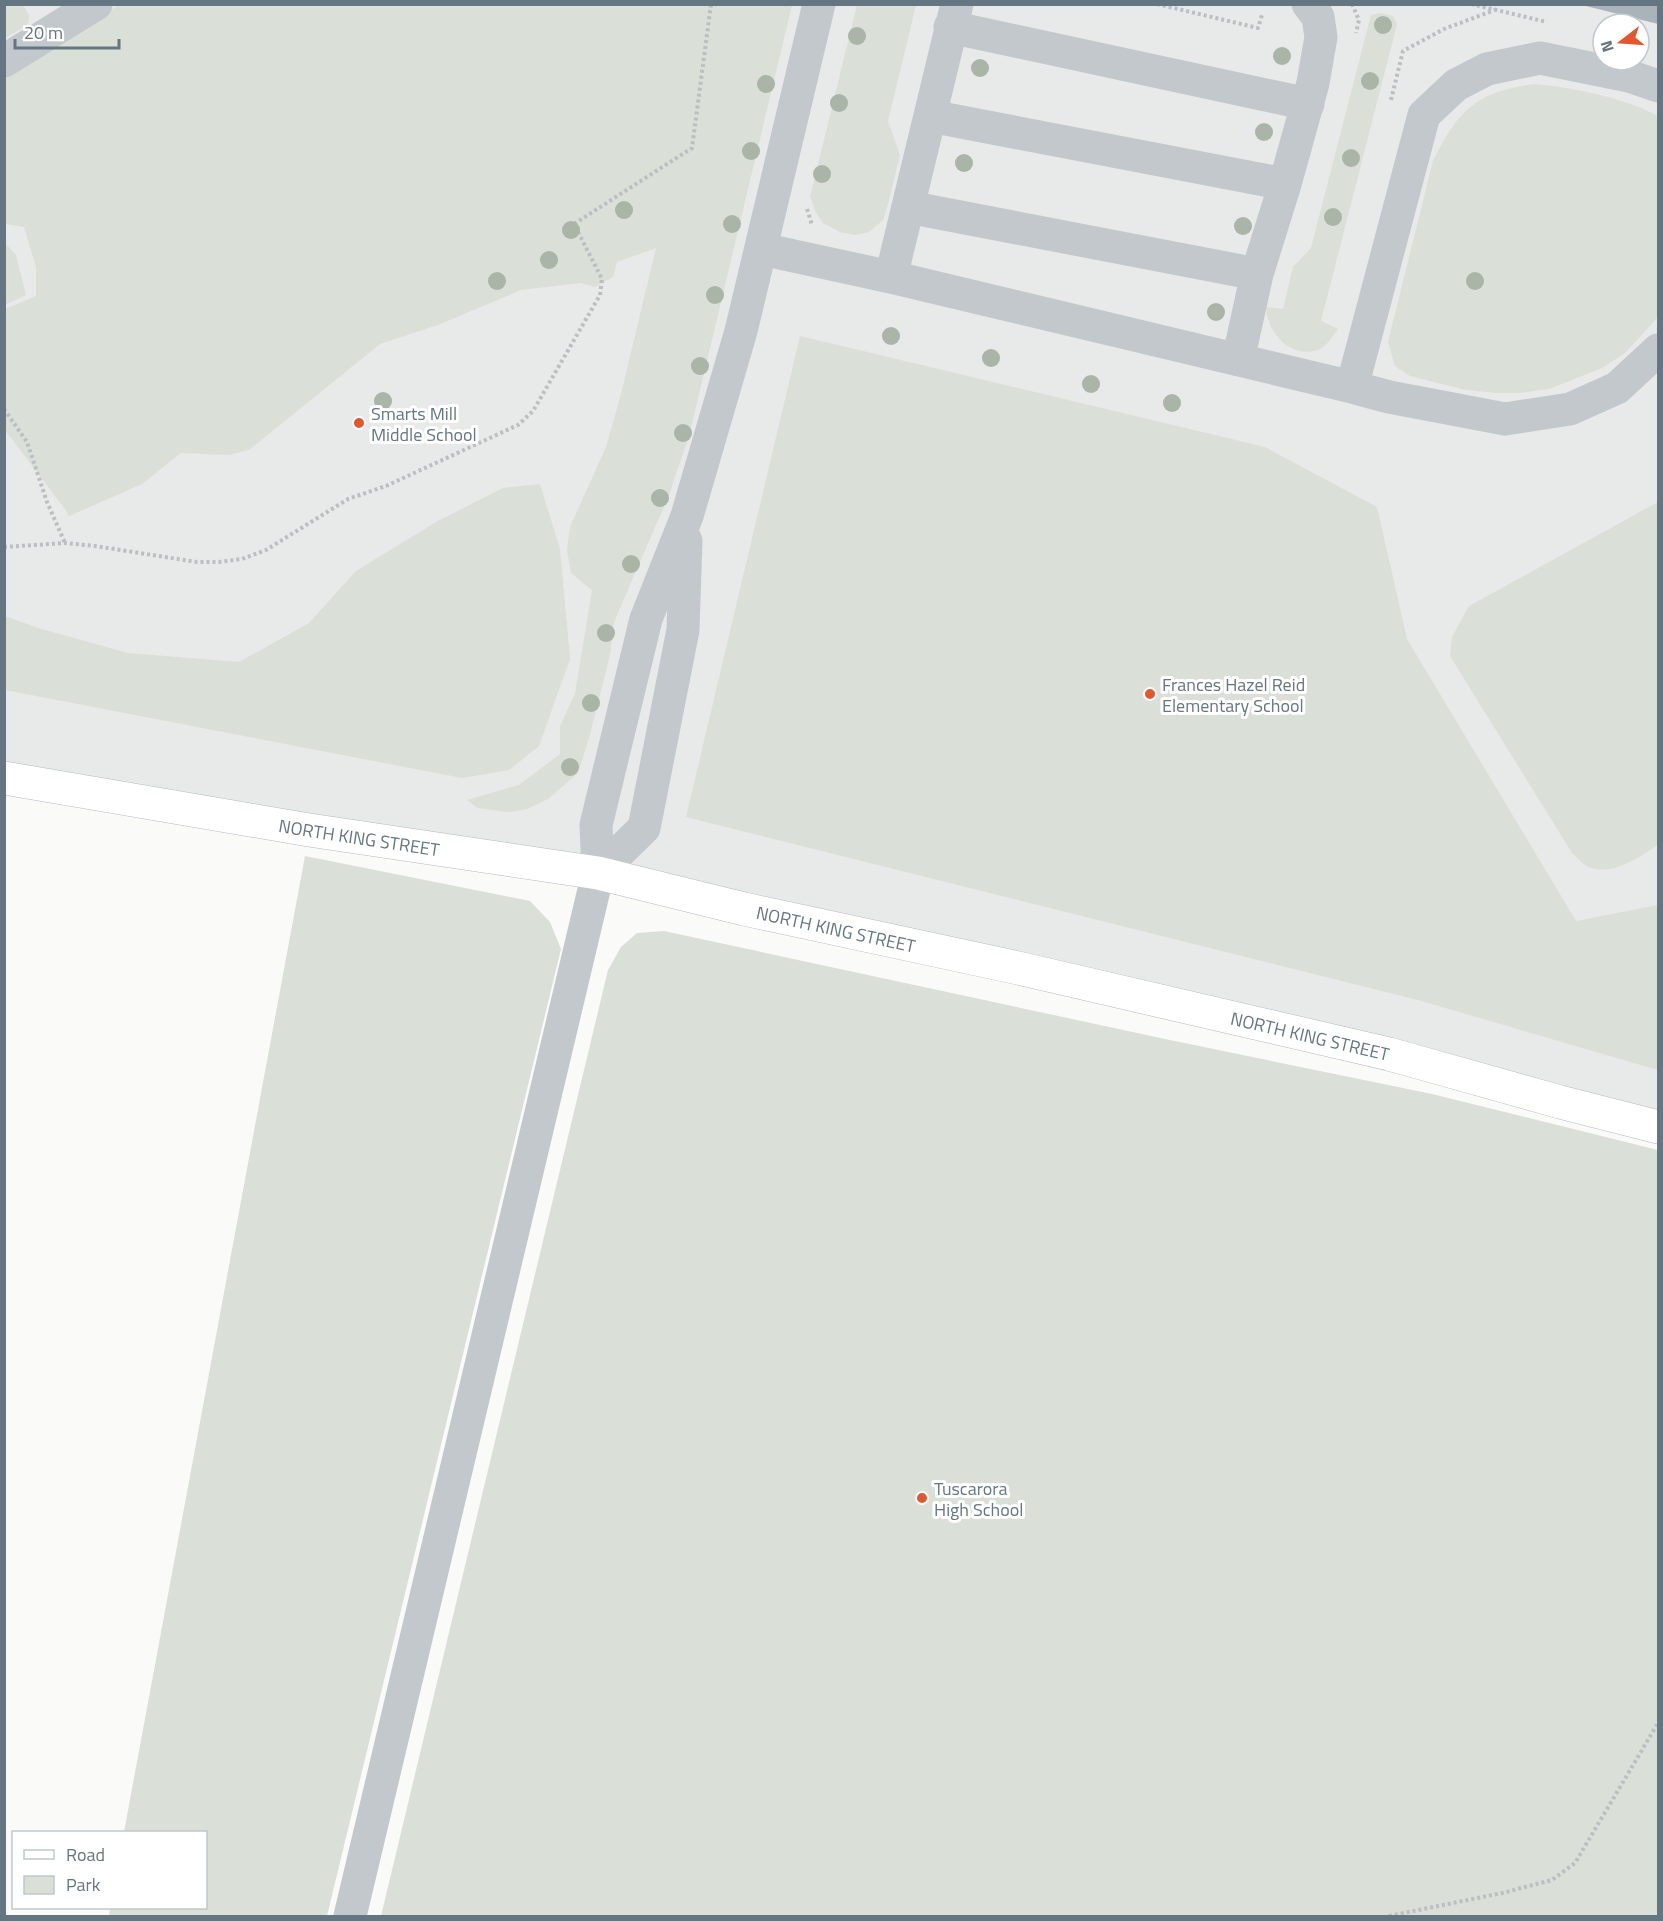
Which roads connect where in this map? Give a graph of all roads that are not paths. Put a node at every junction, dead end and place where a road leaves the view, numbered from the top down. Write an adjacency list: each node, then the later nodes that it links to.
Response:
1 (96, 4): 5 (lane)
2 (819, 4): 11 (lane)
3 (1308, 4): 7 (lane)
4 (954, 16): 7 (lane); 8 (lane)
5 (4, 61)
6 (1659, 86): 16 (lane)
7 (1308, 105): 9 (lane)
8 (930, 116): 9 (lane); 10 (lane)
9 (1286, 184): 12 (lane)
10 (908, 207): 12 (lane); 13 (lane)
11 (760, 249): 13 (lane); 17 (lane)
12 (1257, 274): 15 (lane)
13 (891, 277): 15 (lane)
14 (1659, 350): 16 (lane)
15 (1238, 360): 16 (lane)
16 (1352, 387)
17 (687, 516): 19 (lane); 19 (lane)
18 (4, 778): 19 (main road, NORTH KING STREET)
19 (598, 873): 20 (main road, NORTH KING STREET); 21 (lane)
20 (1659, 1127)
21 (350, 1917)

